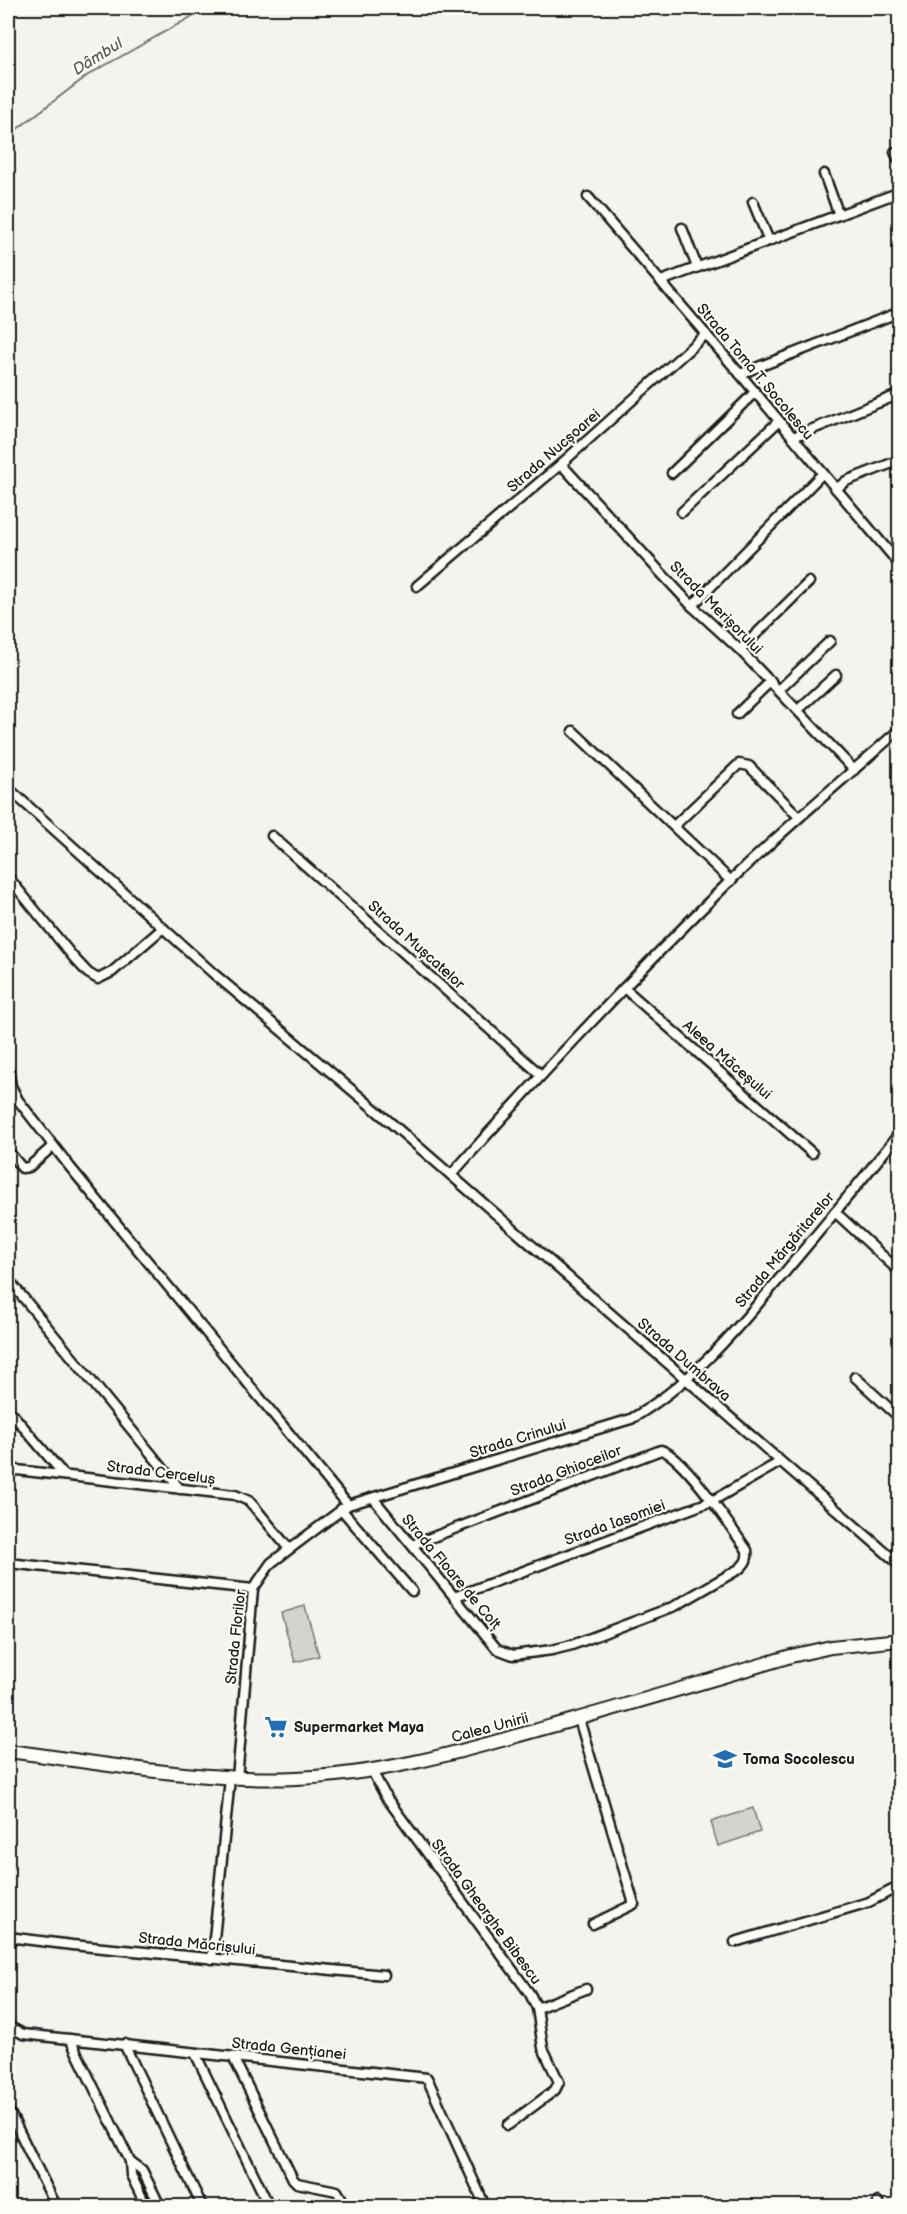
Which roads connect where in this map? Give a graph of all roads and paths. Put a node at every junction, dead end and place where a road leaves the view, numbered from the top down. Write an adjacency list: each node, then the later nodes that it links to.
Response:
1 (895, 152): 2 (street)
2 (900, 162)
3 (824, 174): 7 (street)
4 (900, 192): 7 (street)
5 (588, 197): 11 (street, Strada Toma T. Socolescu)
6 (753, 202): 9 (street)
7 (839, 215): 9 (street)
8 (682, 228): 10 (street)
9 (769, 241): 10 (street)
10 (697, 267): 11 (street)
11 (661, 281): 13 (street, Strada Toma T. Socolescu)
12 (900, 312): 14 (street)
13 (706, 334): 14 (street, Strada Toma T. Socolescu); 20 (street, Strada Nucșoarei)
14 (741, 374): 15 (street, Strada Toma T. Socolescu)
15 (755, 392): 17 (street, Strada Toma T. Socolescu); 21 (street)
16 (900, 394): 18 (street)
17 (779, 420): 18 (street, Strada Toma T. Socolescu); 24 (street)
18 (793, 437): 22 (street, Strada Toma T. Socolescu)
19 (900, 460): 23 (street)
20 (561, 464): 27 (street, Strada Nucșoarei); 28 (street, Strada Merișorului)
21 (672, 473)
22 (823, 473): 23 (street, Strada Toma T. Socolescu); 28 (street)
23 (836, 489): 25 (street, Strada Toma T. Socolescu)
24 (682, 512)
25 (900, 566)
26 (809, 582): 30 (street)
27 (417, 586)
28 (692, 606): 30 (street, Strada Merișorului)
29 (830, 641): 33 (street)
30 (741, 650): 32 (street, Strada Merișorului)
31 (836, 675): 34 (street)
32 (771, 681): 33 (street, Strada Merișorului); 35 (street)
33 (779, 690): 34 (street, Strada Merișorului)
34 (798, 710): 38 (street, Strada Merișorului)
35 (737, 714)
36 (900, 729): 38 (street)
37 (573, 731): 41 (street)
38 (854, 770): 40 (street)
39 (8, 788): 45 (street, Strada Dumbrava)
40 (799, 817): 41 (street); 44 (street)
41 (674, 826): 44 (street)
42 (272, 836): 48 (street, Strada Mușcatelor)
43 (8, 877): 45 (street)
44 (731, 881): 46 (street)
45 (163, 927): 53 (street, Strada Dumbrava)
46 (624, 988): 48 (street); 52 (street, Aleea Măceșului)
47 (8, 1069): 50 (street)
48 (541, 1075): 53 (street)
49 (900, 1133): 54 (street, Strada Mărgăritarelor)
50 (53, 1146): 51 (street); 67 (street)
51 (8, 1151)
52 (812, 1153)
53 (451, 1175): 58 (street, Strada Dumbrava)
54 (835, 1212): 55 (street); 58 (street, Strada Mărgăritarelor)
55 (900, 1272)
56 (8, 1279): 64 (street)
57 (855, 1377): 60 (street)
58 (686, 1380): 61 (street, Strada Dumbrava); 65 (street, Strada Crinului)
59 (8, 1409): 63 (street)
60 (900, 1418)
61 (780, 1462): 66 (street, Strada Iasomiei); 71 (street, Strada Dumbrava)
62 (8, 1469): 63 (street, Strada Cerceluș)
63 (64, 1475): 64 (street, Strada Cerceluș)
64 (180, 1489): 69 (street, Strada Cerceluș)
65 (373, 1498): 67 (street, Strada Crinului); 68 (street, Strada Floare de Colț)
66 (712, 1501): 68 (street, Strada Ghioceilor); 74 (street, Strada Iasomiei); 74 (street, Strada Floare de Colț)
67 (344, 1507): 69 (street, Strada Florilor); 73 (street)
68 (412, 1545): 74 (street, Strada Floare de Colț)
69 (289, 1549): 72 (street, Strada Florilor)
70 (8, 1563): 72 (street)
71 (900, 1565)
72 (253, 1589): 79 (street, Strada Florilor)
73 (412, 1591)
74 (454, 1597)
75 (900, 1640): 76 (main road, Calea Unirii)
76 (579, 1719): 78 (main road, Calea Unirii); 81 (street)
77 (8, 1751): 79 (main road, Calea Unirii)
78 (372, 1771): 79 (main road, Calea Unirii); 87 (street, Strada Gheorghe Bibescu)
79 (234, 1778): 84 (street, Strada Florilor)
80 (900, 1886): 83 (street)
81 (593, 1924)
82 (8, 1937): 84 (street, Strada Măcrișului)
83 (735, 1942)
84 (212, 1959): 85 (street, Strada Măcrișului)
85 (384, 1976)
86 (586, 1989): 87 (street)
87 (537, 2008): 94 (street, Strada Gheorghe Bibescu)
88 (8, 2026): 89 (street, Strada Gențianei)
89 (70, 2039): 90 (street, Strada Gențianei); 95 (street)
90 (124, 2044): 91 (street, Strada Gențianei); 99 (street)
91 (195, 2053): 92 (street, Strada Gențianei); 100 (street)
92 (233, 2056): 101 (street); 102 (street, Strada Gențianei)
93 (8, 2109): 96 (street)
94 (508, 2125)
95 (130, 2161): 97 (street); 98 (street)
96 (56, 2206)
97 (146, 2206)
98 (160, 2206)
99 (202, 2206)
100 (269, 2206)
101 (346, 2206)
102 (485, 2206)

